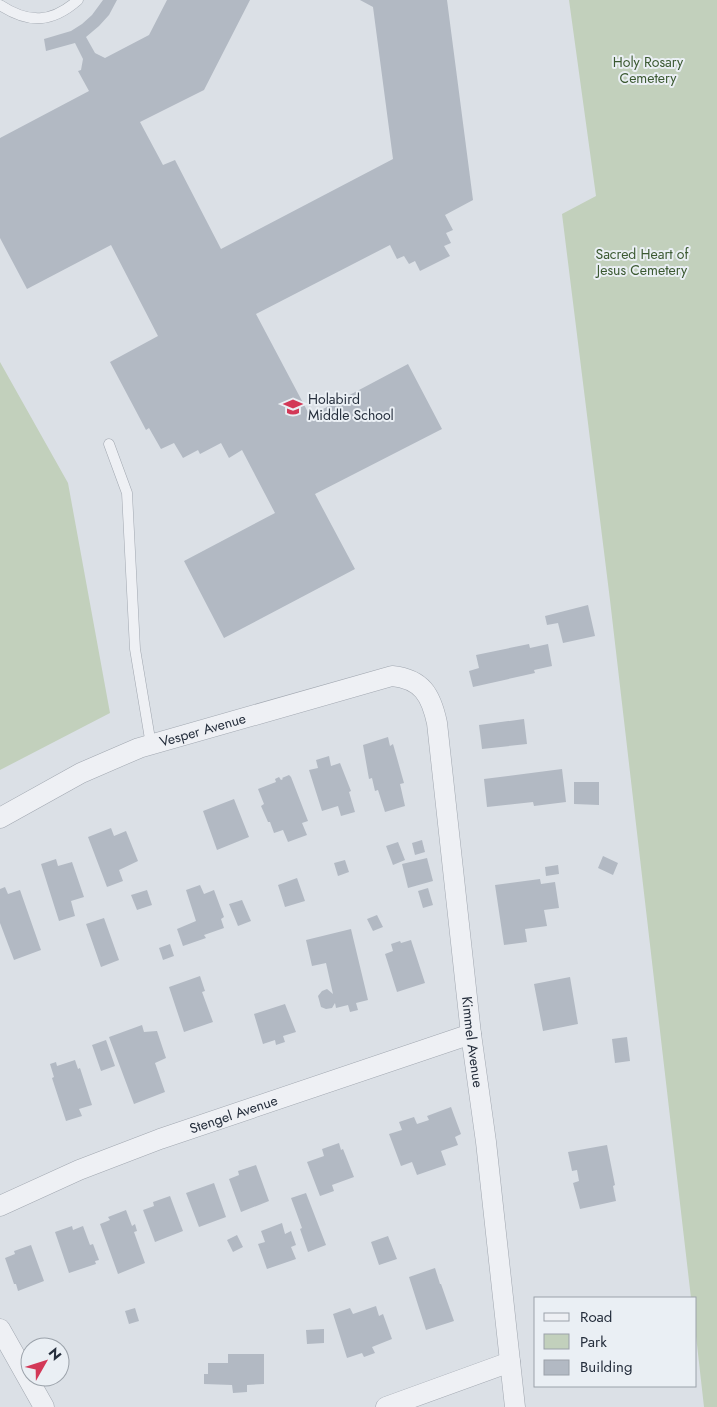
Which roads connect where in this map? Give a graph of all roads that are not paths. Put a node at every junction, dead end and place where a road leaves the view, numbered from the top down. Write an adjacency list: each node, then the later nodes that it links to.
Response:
1 (78, 0): 2 (lane)
2 (0, 5)
3 (108, 444): 5 (lane)
4 (418, 684): 5 (street, Vesper Avenue); 7 (street, Kimmel Avenue)
5 (151, 745): 6 (street, Vesper Avenue)
6 (0, 818)
7 (471, 1034): 8 (street, Stengel Avenue); 10 (street, Kimmel Avenue)
8 (0, 1206)
9 (0, 1329): 11 (street)
10 (510, 1362): 12 (street); 13 (street, Kimmel Avenue)
11 (44, 1407)
12 (386, 1407)
13 (514, 1407)

